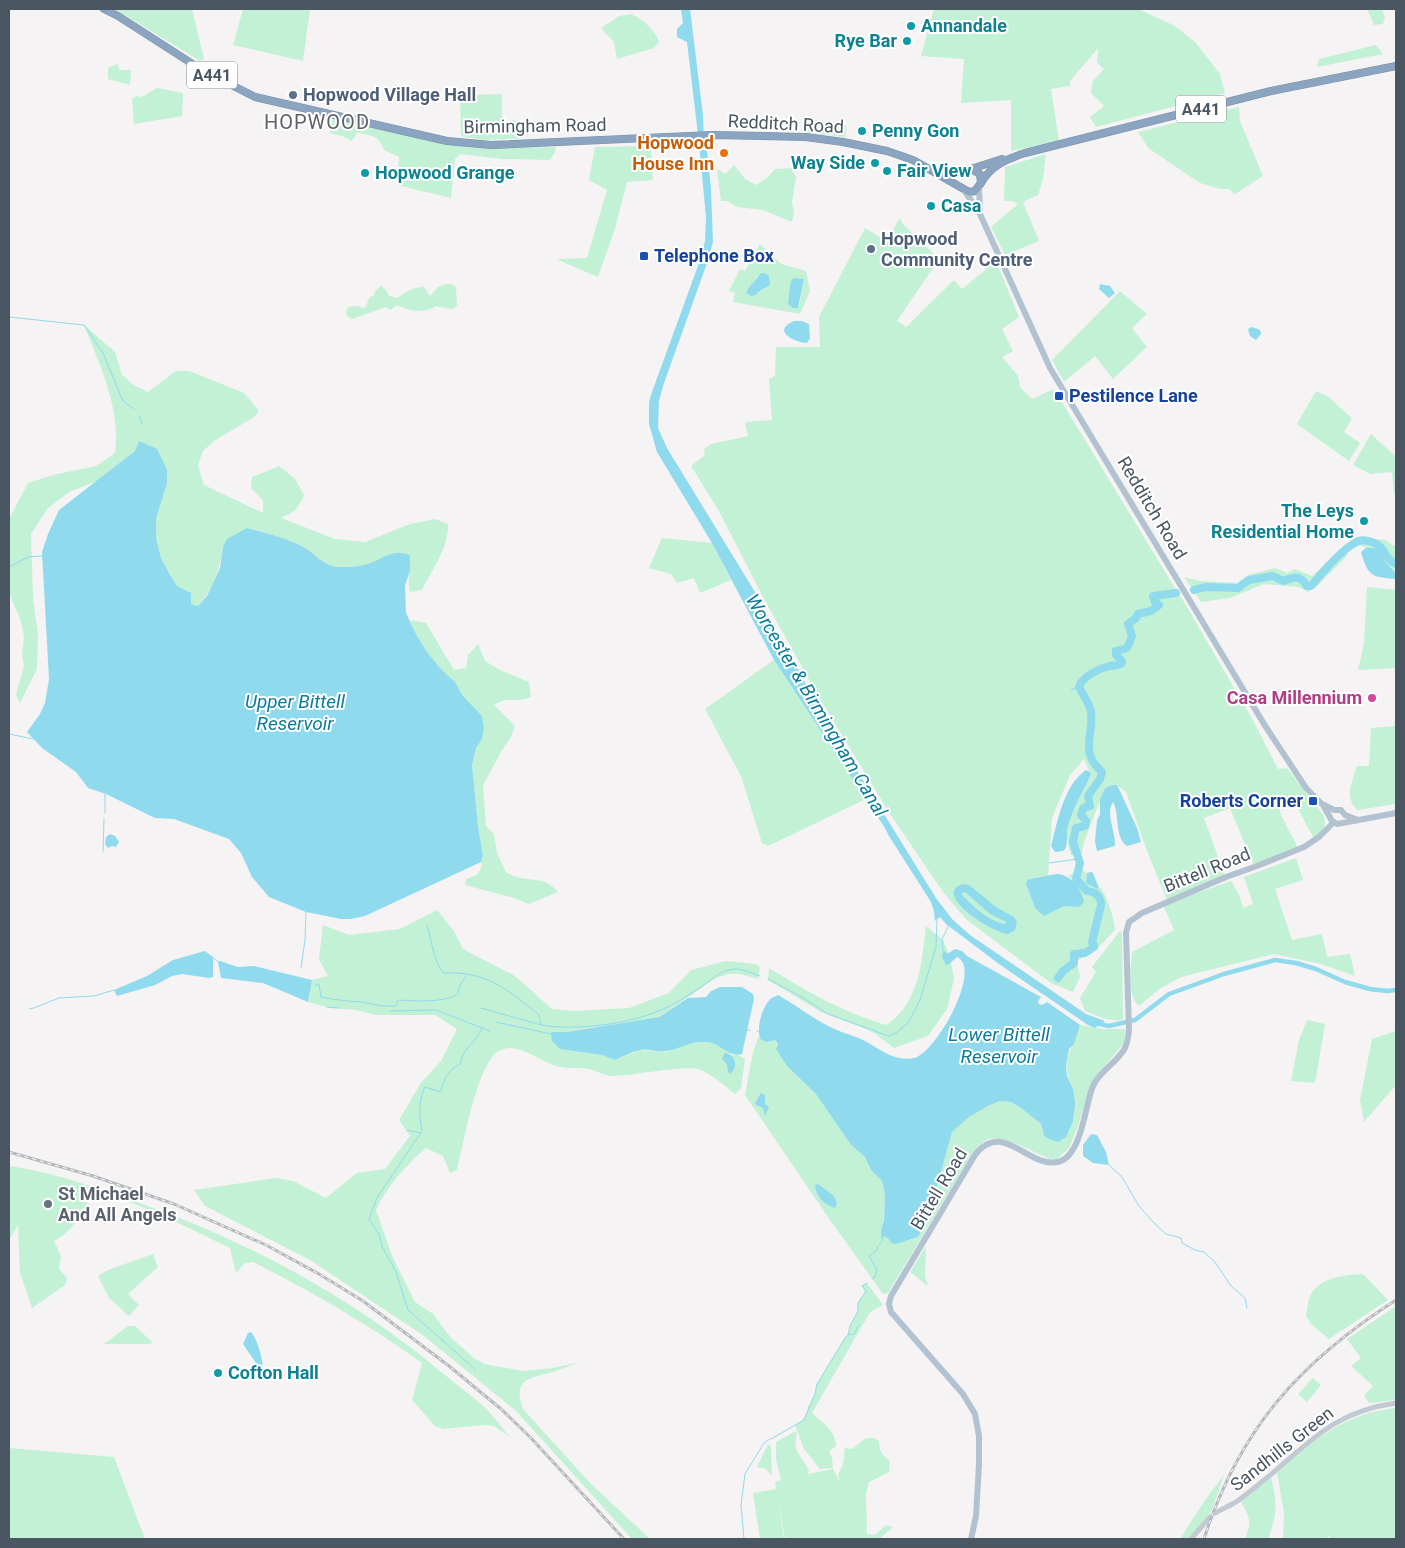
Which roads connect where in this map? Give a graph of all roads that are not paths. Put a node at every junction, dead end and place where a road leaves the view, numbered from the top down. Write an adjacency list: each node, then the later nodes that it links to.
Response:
1 (104, 9): 3 (highway, Birmingham Road / A441)
2 (1396, 66): 4 (highway, A441)
3 (696, 136): 5 (highway, Redditch Road / A441)
4 (1008, 159): 6 (highway, A441); 7 (highway, A441)
5 (930, 168): 6 (highway, Redditch Road / A441); 8 (highway, Redditch Road / A441)
6 (968, 170): 7 (highway); 8 (highway)
7 (980, 185): 8 (highway); 9 (main road, Redditch Road)
8 (962, 188): 9 (main road, Redditch Road)
9 (980, 214): 10 (main road, Redditch Road)
10 (1322, 804): 11 (main road, Redditch Road); 14 (main road, Redditch Road)
11 (1334, 810): 13 (main road); 14 (main road)
12 (1396, 813): 15 (main road)
13 (1345, 815): 15 (main road); 16 (main road)
14 (1332, 820): 16 (main road); 20 (main road, Bittell Road)
15 (1358, 820): 16 (main road)
16 (1342, 822)
17 (1396, 1404): 18 (street, Sandhills Green)
18 (1215, 1513)
19 (1210, 1517): 21 (street)
20 (971, 1539)
21 (1191, 1539)

